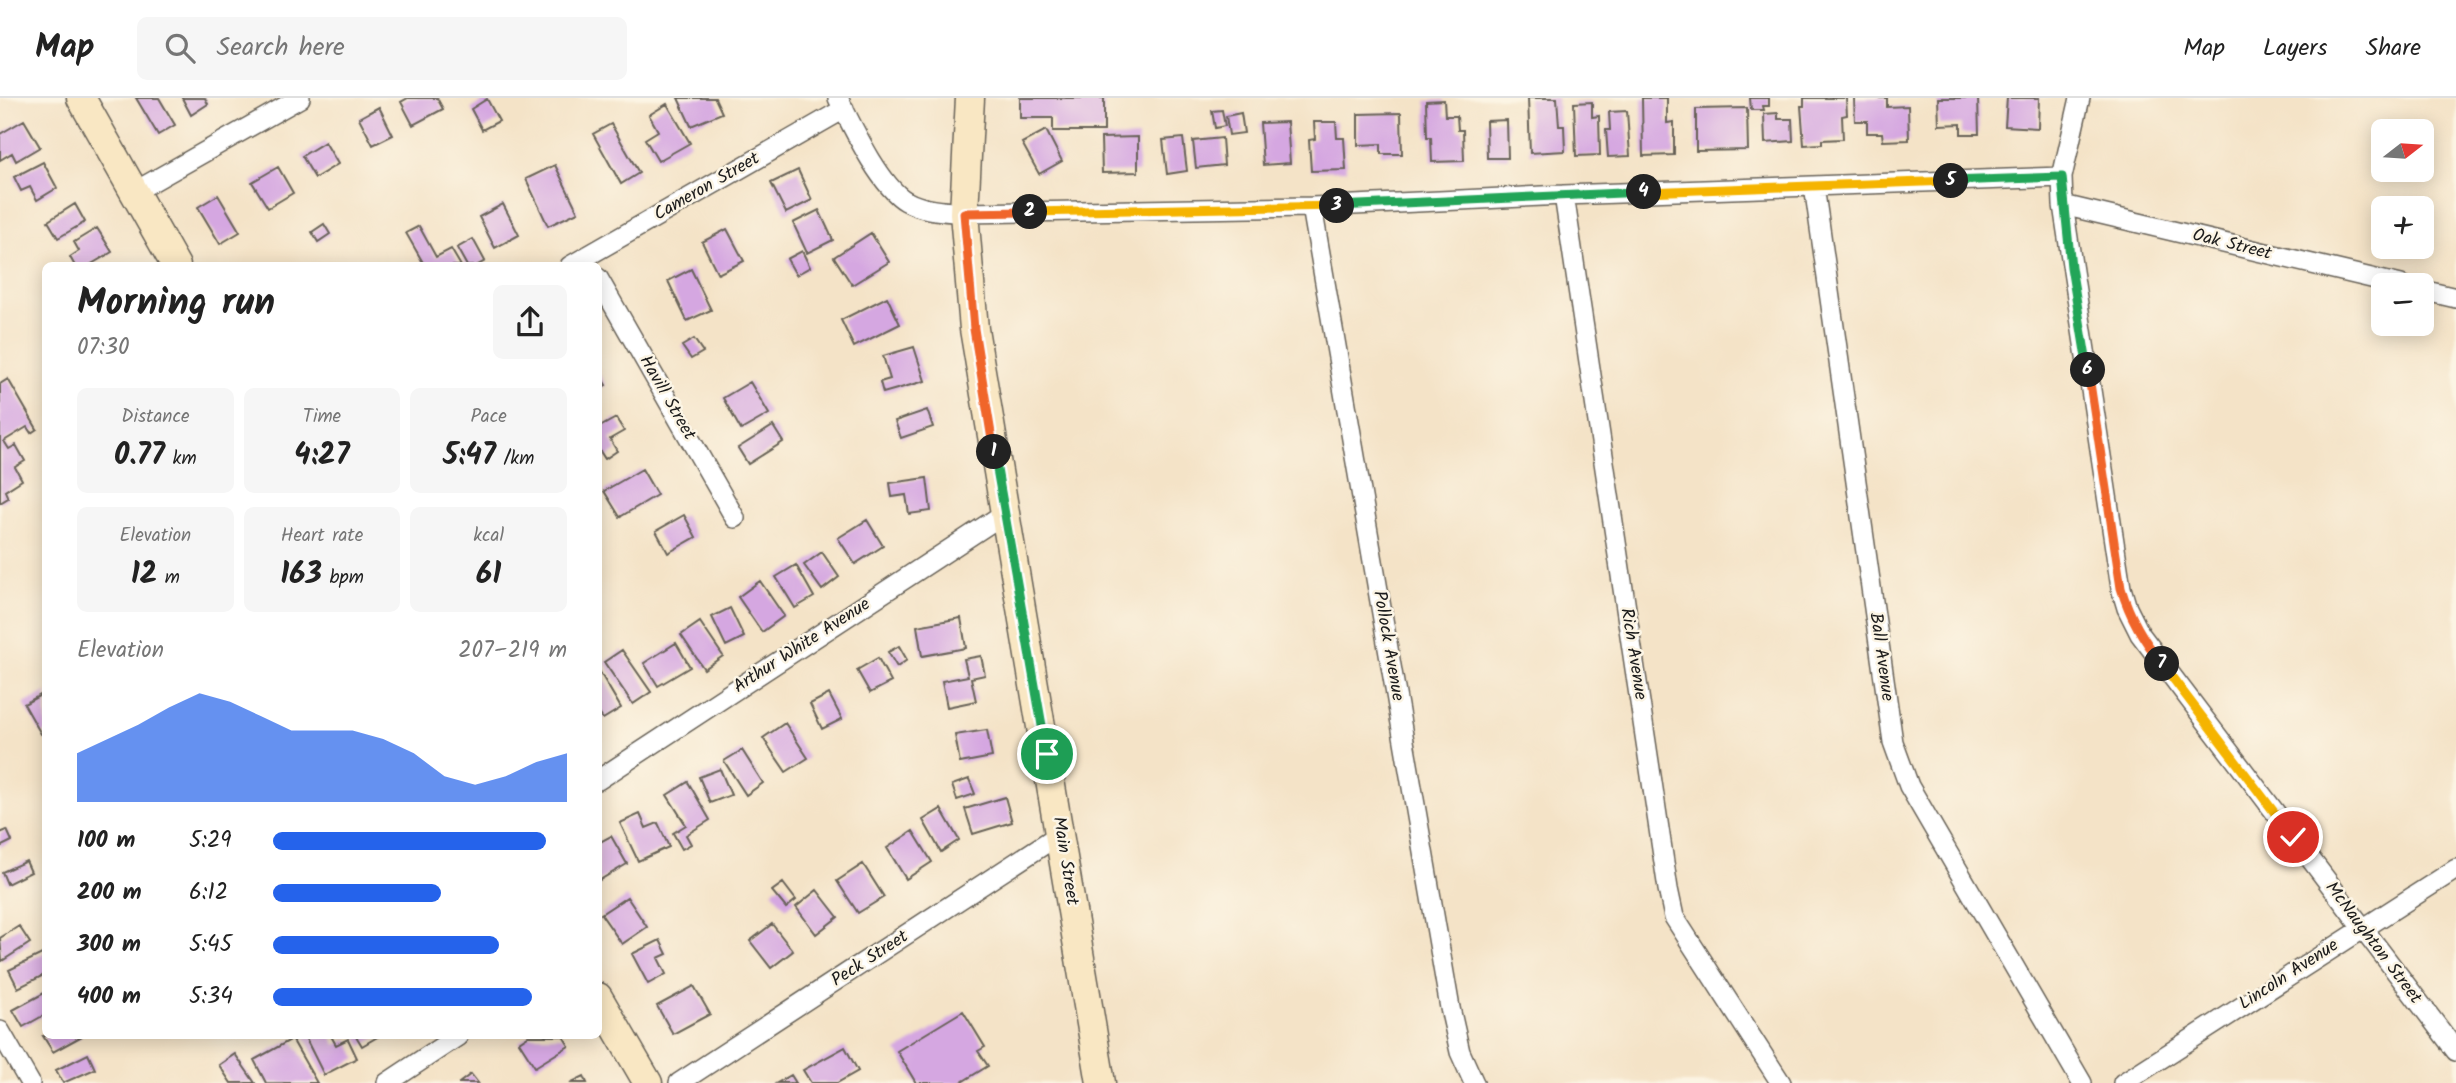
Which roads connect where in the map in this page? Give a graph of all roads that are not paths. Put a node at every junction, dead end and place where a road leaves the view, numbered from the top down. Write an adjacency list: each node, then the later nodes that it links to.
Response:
1 (81, 98): 8 (main road)
2 (300, 98): 8 (street)
3 (970, 98): 12 (main road, Main Street)
4 (2080, 98): 6 (street, McNaughton Street)
5 (841, 103): 12 (street); 13 (street, Cameron Street)
6 (2062, 177): 7 (street); 10 (street, McNaughton Street)
7 (1814, 186): 9 (street); 36 (street, Ball Avenue)
8 (134, 192): 14 (main road)
9 (1564, 195): 11 (street); 35 (street, Rich Avenue)
10 (2063, 205): 15 (street, Oak Street); 24 (street, McNaughton Street)
11 (1312, 207): 12 (street); 34 (street, Pollock Avenue)
12 (964, 213): 19 (main road, Main Street)
13 (590, 261)
14 (174, 262)
15 (2371, 278)
16 (602, 285): 20 (street, Havill Street)
17 (2434, 293): 18 (street)
18 (2456, 298)
19 (1005, 513): 21 (street, Arthur White Avenue); 22 (main road, Main Street)
20 (735, 518)
21 (602, 777)
22 (1060, 835): 32 (street, Peck Street); 33 (main road, Main Street)
23 (2456, 869): 24 (street, Lincoln Avenue)
24 (2362, 928): 28 (street, McNaughton Street); 37 (street, Lincoln Avenue)
25 (602, 1005): 31 (main road)
26 (0, 1031): 29 (street)
27 (453, 1039): 30 (street)
28 (2456, 1051)
29 (30, 1083)
30 (387, 1083)
31 (648, 1083)
32 (679, 1083)
33 (1101, 1083)
34 (1474, 1083)
35 (1781, 1083)
36 (2082, 1083)
37 (2123, 1083)

